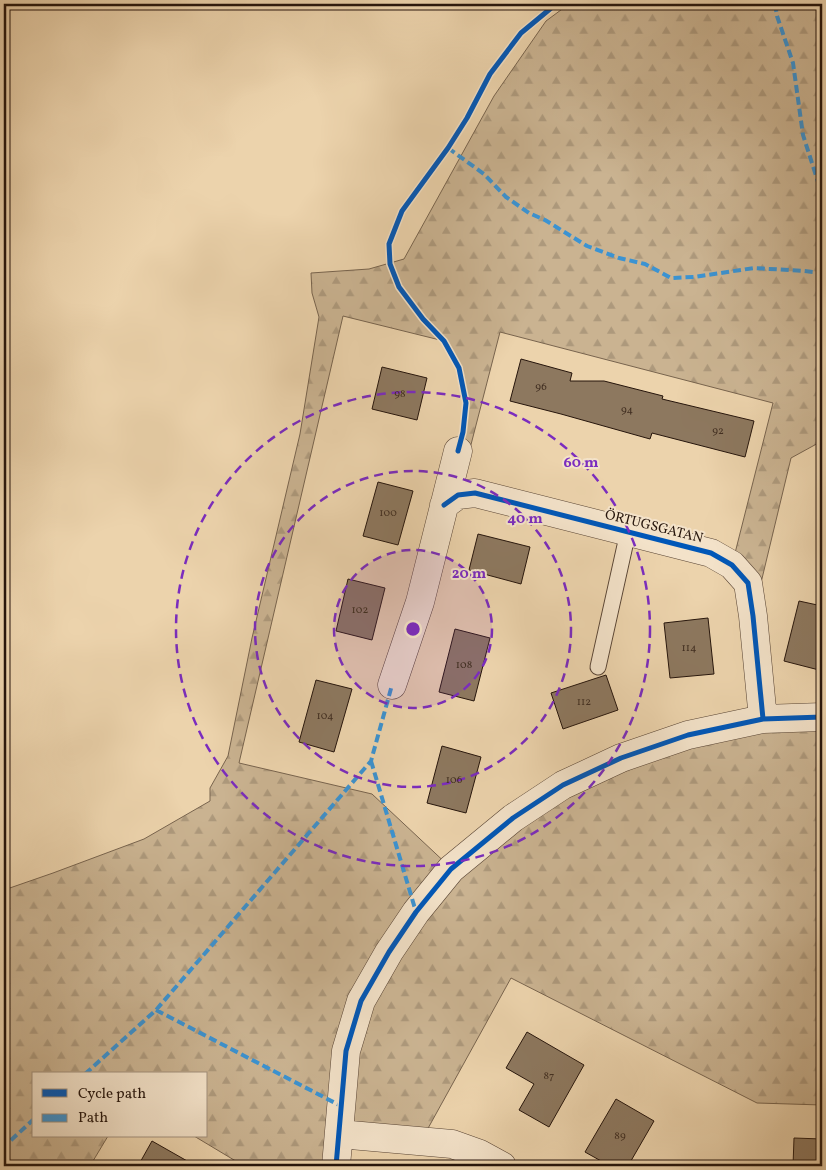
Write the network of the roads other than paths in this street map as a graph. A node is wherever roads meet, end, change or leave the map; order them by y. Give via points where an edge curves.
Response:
1 (458, 451) dead end
2 (444, 505) junction
3 (628, 532) junction
4 (598, 667) dead end
5 (392, 685) dead end
6 (822, 717) edge
7 (763, 719) junction
8 (339, 1134) junction
9 (336, 1166) edge
10 (502, 1166) edge

1 - 2 street
2 - 3 street, ÖRTUGSGATAN via 458,495 476,493
2 - 5 street via 420,602
3 - 4 lane
3 - 7 street, ÖRTUGSGATAN via 711,553 732,565 748,583
6 - 7 street
7 - 8 street via 688,735 621,758 563,785 513,818 451,868 416,912 361,1001 346,1051
8 - 9 street
8 - 10 street via 452,1144

